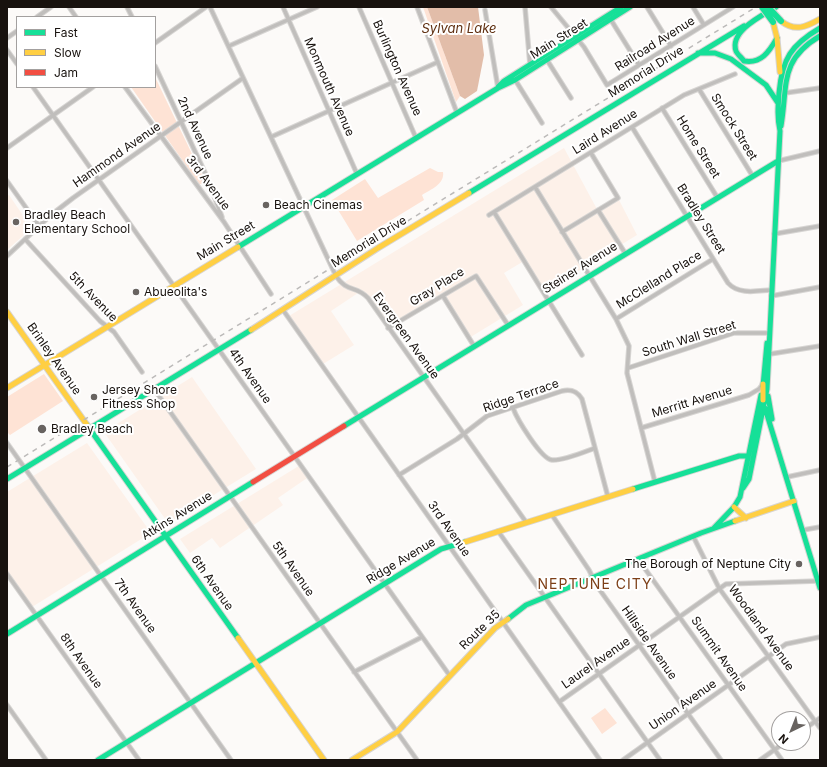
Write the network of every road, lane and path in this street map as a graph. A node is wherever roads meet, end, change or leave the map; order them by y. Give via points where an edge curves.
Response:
1 (51, 7) edge
2 (69, 7) edge
3 (206, 7) edge
4 (210, 7) edge
5 (282, 7) edge
6 (317, 7) edge
7 (359, 7) edge
8 (417, 7) edge
9 (525, 7) edge
10 (550, 7) edge
11 (621, 7) edge
12 (630, 7) edge
13 (647, 7) edge
14 (693, 7) edge
15 (733, 7) edge
16 (762, 7) edge
17 (768, 7) edge
18 (776, 7) edge
19 (485, 10) dead end
20 (38, 16) edge
21 (75, 16) edge
22 (819, 19) edge
23 (288, 20) junction
24 (611, 20) junction
25 (704, 25) junction
26 (745, 25) junction
27 (820, 28) edge
28 (16, 32) edge
29 (820, 36) edge
30 (7, 38) edge
31 (577, 38) junction
32 (777, 38) junction
33 (156, 42) edge
34 (229, 46) junction
35 (671, 46) junction
36 (7, 50) edge
37 (698, 53) junction
38 (547, 60) junction
39 (438, 62) junction
40 (16, 63) edge
41 (530, 65) junction
42 (639, 65) junction
43 (156, 68) edge
44 (780, 72) junction
45 (734, 74) dead end
46 (243, 78) junction
47 (514, 78) junction
48 (392, 83) junction
49 (34, 88) edge
50 (92, 88) edge
51 (126, 88) edge
52 (498, 88) junction
53 (820, 88) edge
54 (700, 90) junction
55 (785, 93) junction
56 (571, 98) dead end
57 (778, 104) junction
58 (662, 108) junction
59 (328, 111) junction
60 (457, 113) junction
61 (53, 115) junction
62 (181, 122) junction
63 (542, 123) dead end
64 (632, 127) junction
65 (780, 131) junction
66 (160, 137) junction
67 (271, 137) junction
68 (416, 138) junction
69 (7, 148) edge
70 (820, 151) edge
71 (591, 153) junction
72 (778, 161) junction
73 (357, 174) junction
74 (752, 175) junction
75 (99, 180) junction
76 (7, 181) edge
77 (535, 187) junction
78 (717, 197) junction
79 (304, 207) junction
80 (598, 210) junction
81 (494, 212) junction
82 (489, 215) dead end
83 (687, 216) junction
84 (224, 222) junction
85 (39, 226) junction
86 (820, 226) edge
87 (562, 232) junction
88 (774, 234) junction
89 (25, 239) junction
90 (239, 246) junction
91 (625, 253) junction
92 (7, 256) edge
93 (713, 259) junction
94 (589, 275) junction
95 (336, 276) junction
96 (174, 286) junction
97 (820, 287) edge
98 (771, 293) junction
99 (271, 294) dead end
100 (443, 296) junction
101 (548, 300) junction
102 (283, 310) junction
103 (7, 312) edge
104 (616, 319) junction
105 (508, 325) junction
106 (107, 327) junction
107 (388, 328) junction
108 (769, 333) junction
109 (474, 346) junction
110 (820, 346) edge
111 (219, 349) junction
112 (770, 354) junction
113 (582, 355) dead end
114 (45, 365) junction
115 (628, 368) junction
116 (142, 372) dead end
117 (424, 377) junction
118 (765, 387) junction
119 (7, 388) edge
120 (154, 389) junction
121 (749, 395) junction
122 (760, 401) junction
123 (764, 407) junction
124 (513, 408) junction
125 (358, 417) junction
126 (83, 419) joint
127 (641, 428) junction
128 (89, 429) junction
129 (773, 430) junction
130 (464, 434) junction
131 (7, 443) edge
132 (595, 448) junction
133 (748, 456) junction
134 (294, 457) junction
135 (23, 466) junction
136 (820, 470) edge
137 (399, 475) junction
138 (787, 477) junction
139 (7, 480) edge
140 (655, 482) junction
141 (742, 488) junction
142 (230, 496) junction
143 (608, 497) junction
144 (794, 501) junction
145 (734, 507) junction
146 (552, 515) junction
147 (746, 518) junction
148 (526, 522) junction
149 (820, 527) edge
150 (714, 528) junction
151 (803, 530) junction
152 (498, 531) junction
153 (165, 536) junction
154 (693, 536) junction
155 (449, 546) junction
156 (640, 559) junction
157 (7, 574) edge
158 (101, 576) junction
159 (593, 578) junction
160 (818, 581) junction
161 (384, 584) junction
162 (719, 588) junction
163 (820, 588) edge
164 (544, 598) junction
165 (36, 616) junction
166 (680, 616) junction
167 (502, 622) junction
168 (320, 624) junction
169 (7, 634) edge
170 (820, 637) edge
171 (422, 638) junction
172 (639, 645) junction
173 (769, 656) junction
174 (255, 663) junction
175 (354, 672) junction
176 (598, 673) junction
177 (450, 676) junction
178 (728, 685) junction
179 (559, 702) junction
180 (191, 703) junction
181 (7, 705) edge
182 (688, 714) junction
183 (820, 718) edge
184 (815, 721) junction
185 (811, 724) edge
186 (820, 728) edge
187 (397, 732) junction
188 (126, 742) junction
189 (647, 742) junction
190 (771, 746) edge
191 (773, 751) edge
192 (775, 751) edge
193 (46, 760) edge
194 (98, 760) edge
195 (139, 760) edge
196 (231, 760) edge
197 (324, 760) edge
198 (352, 760) edge
199 (416, 760) edge
200 (600, 760) edge
201 (622, 760) edge
202 (660, 760) edge
203 (720, 760) edge
204 (760, 760) edge
205 (782, 760) edge

1 - 20 street
2 - 21 street
3 - 33 street
4 - 34 street, Evergreen Avenue
5 - 23 street, Monmouth Avenue
6 - 23 street
7 - 48 street, Burlington Avenue
8 - 39 street
9 - 41 street
10 - 31 street
11 - 31 main road, Main Street
12 - 24 main road, Main Street
13 - 35 street
14 - 25 street
15 - 25 street, Railroad Avenue
16 - 32 main road, bridge via 773,22
17 - 22 main road, bridge via 788,26 801,29
18 - 26 main road, Memorial Drive
19 - 52 street
23 - 34 street
23 - 59 street, Monmouth Avenue
24 - 31 main road, Main Street
24 - 42 street
25 - 35 street, Railroad Avenue
26 - 32 main road via 735,48 738,55 746,61 754,62 762,58
26 - 37 main road, Memorial Drive
27 - 44 main road via 795,46
28 - 30 street
29 - 55 main road via 805,46 792,61 786,78
31 - 38 main road, Main Street
31 - 41 main road, Main Street
31 - 42 street, Railroad Avenue via 607,85
32 - 44 main road
34 - 46 street, Evergreen Avenue
35 - 42 street, Railroad Avenue
36 - 40 street
37 - 57 main road via 715,53 731,59 766,84
37 - 95 main road, Memorial Drive
38 - 47 main road, Main Street
38 - 56 street
39 - 48 street
39 - 60 street
41 - 47 main road, Main Street
43 - 62 street, 2nd Avenue
44 - 57 main road
45 - 54 street, Laird Avenue
46 - 62 street, Hammond Avenue
46 - 67 street, Evergreen Avenue
47 - 52 main road, Main Street
47 - 63 street
48 - 59 street
48 - 68 street, Burlington Avenue
49 - 61 street, 4th Avenue
50 - 61 street
51 - 66 street, 3rd Avenue
52 - 60 main road, Main Street
53 - 55 street
54 - 58 street, Laird Avenue via 684,95
54 - 74 street, Smock Street
55 - 65 main road
57 - 65 main road
58 - 64 street, Laird Avenue
58 - 78 street, Home Street
59 - 67 street
59 - 73 street, Monmouth Avenue
60 - 68 main road, Main Street
61 - 69 street
61 - 75 street, 4th Avenue
62 - 66 street, Hammond Avenue
62 - 84 street, 2nd Avenue via 207,177
64 - 71 street, Laird Avenue
64 - 83 street, Bradley Street
65 - 72 main road
66 - 75 street, Hammond Avenue
66 - 84 street, 3rd Avenue
67 - 79 street, Evergreen Avenue
68 - 73 main road, Main Street
70 - 72 street, Steiner Avenue
71 - 77 street, Laird Avenue
71 - 80 street via 618,198
72 - 74 main road, Steiner Avenue
72 - 88 main road
73 - 79 main road, Main Street
74 - 78 main road, Steiner Avenue
75 - 85 street, Hammond Avenue
75 - 96 street, 4th Avenue
76 - 85 street
77 - 81 street, Laird Avenue
77 - 87 street
78 - 83 main road, Steiner Avenue
79 - 90 main road, Main Street
79 - 95 street, Evergreen Avenue
80 - 87 street
80 - 91 street
81 - 82 street, Laird Avenue
81 - 101 street
83 - 91 main road, Steiner Avenue
83 - 93 street, Bradley Street
84 - 90 street, 3rd Avenue
85 - 89 street, Hammond Avenue
86 - 88 street
87 - 94 street
88 - 98 main road
89 - 92 street, Hammond Avenue
89 - 106 street, 5th Avenue
90 - 96 main road, Main Street
90 - 99 street, 3rd Avenue
91 - 94 main road, Steiner Avenue
93 - 98 street, Bradley Street via 728,283 735,289
93 - 104 street, McClelland Place
94 - 101 main road, Steiner Avenue
94 - 104 street
95 - 102 main road, Memorial Drive
95 - 107 street, Evergreen Avenue via 342,285 364,294
96 - 106 main road, Main Street
96 - 111 street, 4th Avenue
97 - 98 street
98 - 108 main road
100 - 105 street, Gray Place via 476,276
100 - 107 street, Gray Place
100 - 109 street
101 - 105 main road, Steiner Avenue
101 - 113 street
102 - 111 main road, Memorial Drive
102 - 125 street, 3rd Avenue
103 - 114 main road, Brinley Avenue
104 - 115 street via 629,346
105 - 109 main road, Steiner Avenue
106 - 114 main road, Main Street
106 - 116 street, 5th Avenue via 114,332
107 - 117 street, Evergreen Avenue
108 - 112 main road
108 - 115 street, South Wall Street via 734,333
108 - 118 main road via 765,353
109 - 117 main road, Steiner Avenue
110 - 112 street
111 - 120 main road, Memorial Drive
111 - 134 street, 4th Avenue
112 - 118 main road
114 - 119 main road, Main Street
114 - 126 main road, Brinley Avenue
115 - 127 street via 627,373
117 - 125 main road, Steiner Avenue
117 - 130 street, Evergreen Avenue
118 - 121 street, Merritt Avenue
118 - 122 main road
118 - 123 main road
118 - 129 main road
120 - 128 main road, Memorial Drive
120 - 142 street, 5th Avenue
121 - 122 street, Merritt Avenue via 756,396
121 - 127 street, Merritt Avenue
122 - 133 main road
123 - 129 main road
123 - 141 main road via 749,479
124 - 130 street, Ridge Terrace via 488,416
124 - 132 street via 541,453 549,459 557,460
124 - 132 street, Ridge Terrace via 562,391 574,391 582,399
125 - 134 main road, Atkins Avenue
125 - 137 street, 3rd Avenue
126 - 128 main road, 6th Avenue
127 - 140 street
128 - 135 main road, Memorial Drive
128 - 153 main road, 6th Avenue
129 - 138 main road
130 - 137 street, Ridge Terrace
130 - 148 street, Evergreen Avenue
131 - 135 street, 7th Avenue
132 - 143 street, Ridge Terrace
133 - 140 main road, Ridge Avenue via 739,456
133 - 141 main road
134 - 142 main road, Atkins Avenue
134 - 161 street, 4th Avenue
135 - 139 main road, Memorial Drive
135 - 158 street, 7th Avenue
136 - 138 street
137 - 155 street, 3rd Avenue
138 - 144 main road
140 - 143 main road, Ridge Avenue
141 - 145 main road, Route 35
142 - 153 main road, Atkins Avenue
142 - 168 street, 5th Avenue
143 - 146 main road, Ridge Avenue
144 - 147 main road
144 - 151 main road
145 - 147 main road
145 - 150 main road, Route 35
146 - 148 main road, Ridge Avenue
146 - 159 street, Hillside Avenue
147 - 150 main road
148 - 152 main road, Ridge Avenue
149 - 151 street
150 - 154 main road, Route 35
151 - 160 main road
152 - 155 main road, Ridge Avenue
152 - 164 street
153 - 158 main road, Atkins Avenue
153 - 174 main road, 6th Avenue
154 - 156 main road, Route 35
154 - 162 street, Woodland Avenue
155 - 161 main road, Ridge Avenue
155 - 167 street, 3rd Avenue
156 - 159 main road, Route 35
156 - 166 street, Summit Avenue
157 - 165 street, 8th Avenue
158 - 165 main road, Atkins Avenue
158 - 180 street, 7th Avenue
159 - 164 main road, Route 35
159 - 172 street, Hillside Avenue
160 - 162 street, Laurel Avenue via 726,584
160 - 163 main road
161 - 168 main road, Ridge Avenue
161 - 171 street, 4th Avenue
162 - 166 street, Laurel Avenue
162 - 173 street, Woodland Avenue
164 - 167 main road, Route 35 via 526,605
164 - 176 street
165 - 169 main road, Atkins Avenue
165 - 188 street, 8th Avenue
166 - 172 street, Laurel Avenue
166 - 178 street, Summit Avenue
167 - 177 main road, Route 35
167 - 179 street, 3rd Avenue
168 - 174 main road, Ridge Avenue
168 - 175 street, 5th Avenue
170 - 173 street, Union Avenue via 791,642
171 - 175 street
171 - 177 street, 4th Avenue
172 - 176 street, Laurel Avenue
172 - 182 street, Hillside Avenue
173 - 178 street, Union Avenue
173 - 184 street, Woodland Avenue
174 - 180 main road, Ridge Avenue
174 - 197 main road, 6th Avenue
175 - 187 street, 5th Avenue
176 - 179 street, Laurel Avenue
176 - 189 street
177 - 187 main road, Route 35
178 - 182 street, Union Avenue
178 - 190 street, Summit Avenue
179 - 200 street, 3rd Avenue
180 - 188 main road, Ridge Avenue
180 - 196 street, 7th Avenue
181 - 193 street
182 - 189 street, Union Avenue
182 - 203 street, Hillside Avenue
183 - 184 street
184 - 185 street
184 - 186 street, Woodland Avenue
187 - 198 main road, Route 35
187 - 199 street, 5th Avenue
188 - 194 main road, Ridge Avenue
188 - 195 street, 8th Avenue
189 - 201 street, Union Avenue
189 - 202 street
191 - 204 street
192 - 205 street, Summit Avenue

